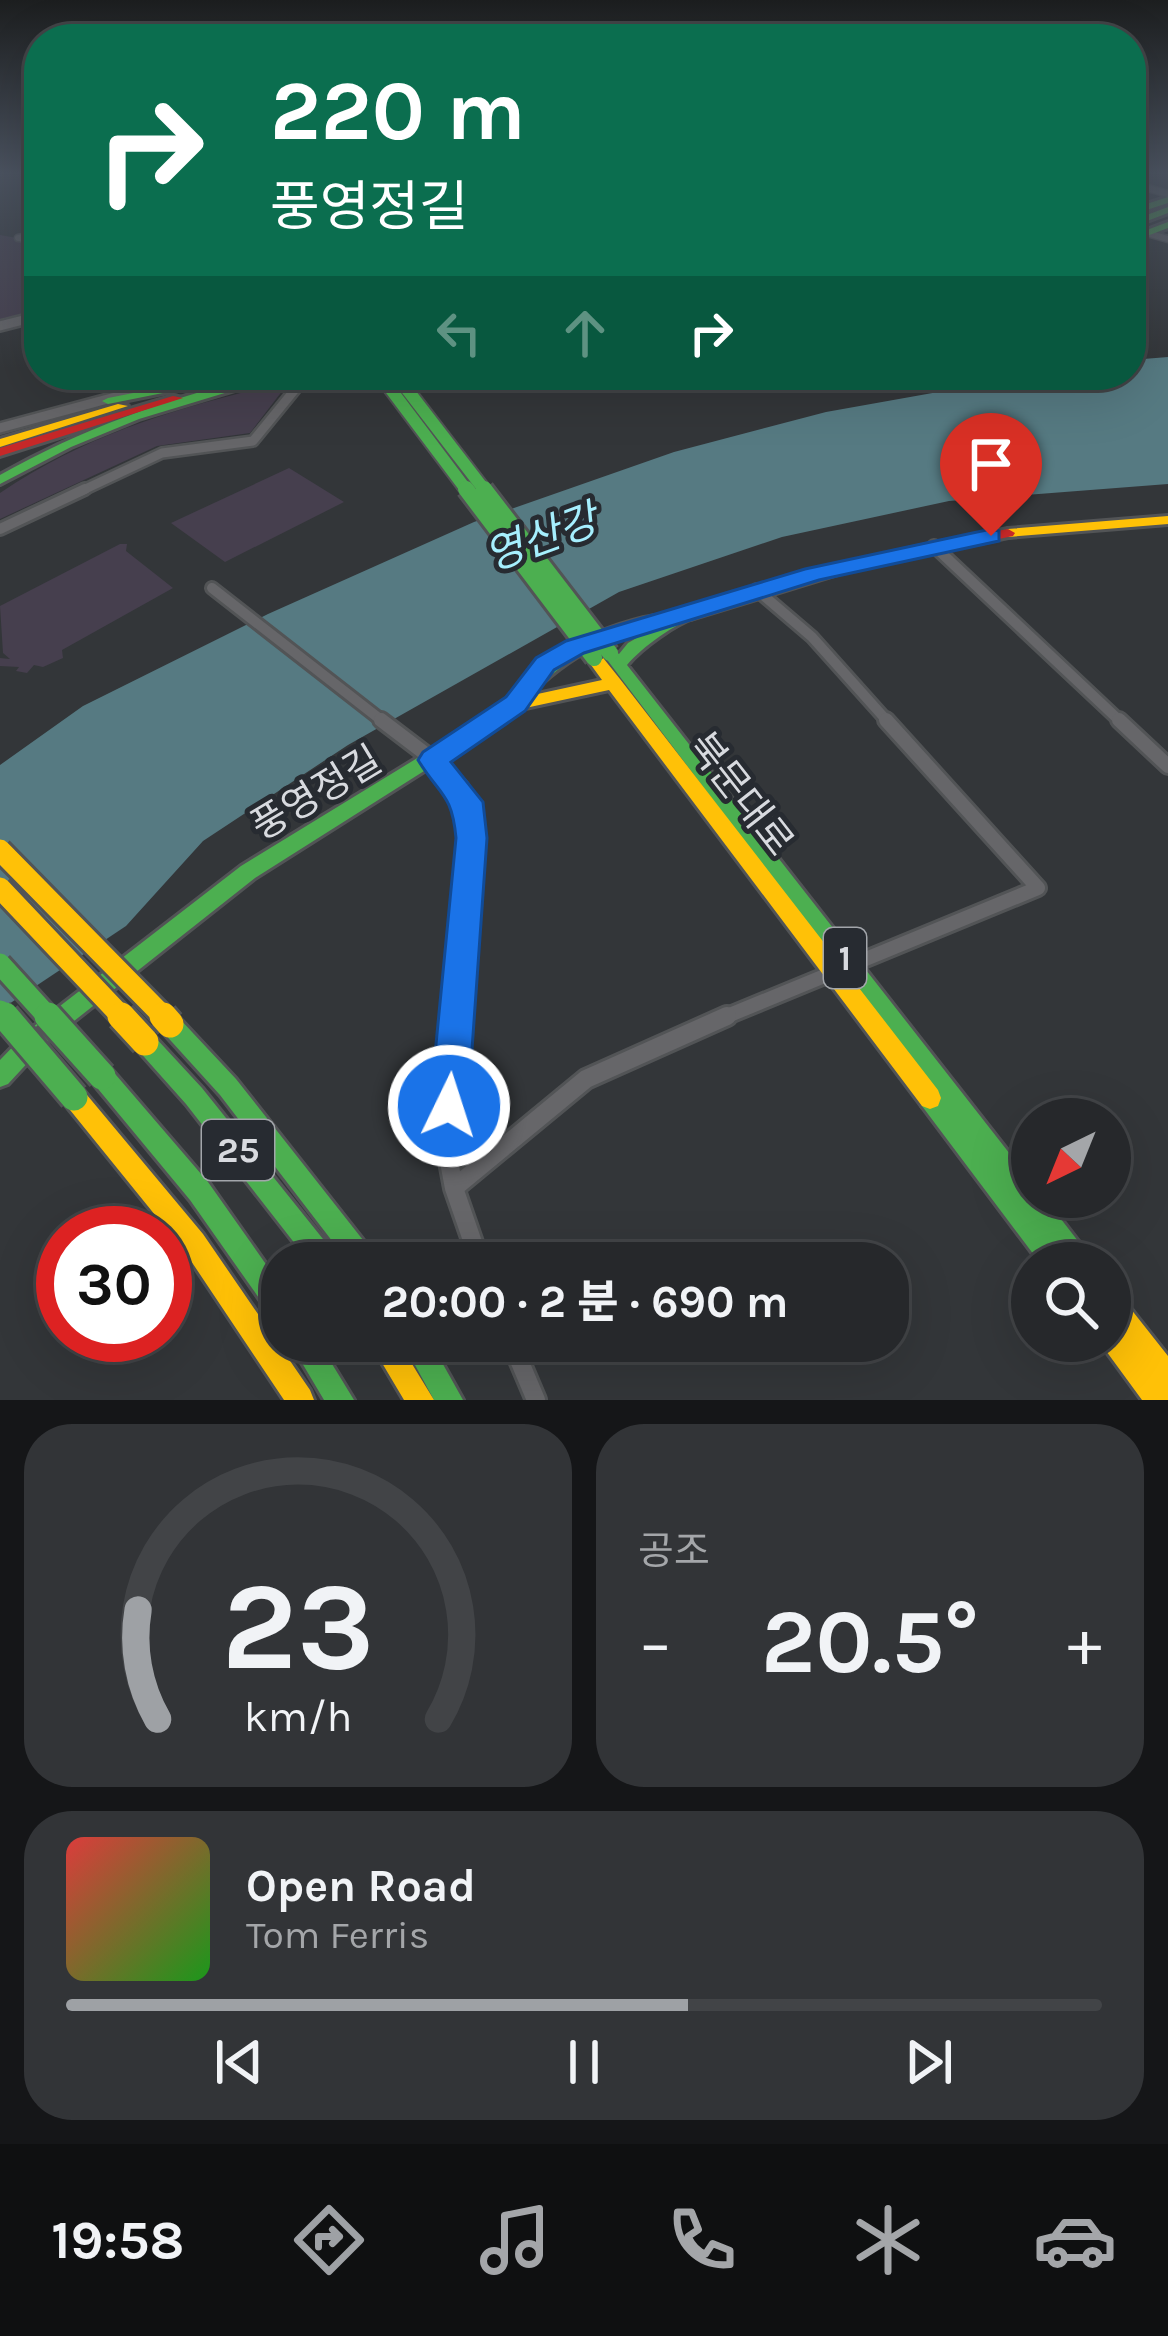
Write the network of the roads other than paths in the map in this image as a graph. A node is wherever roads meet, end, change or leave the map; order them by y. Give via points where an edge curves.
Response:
1 (163, 390) edge
2 (181, 390) edge
3 (189, 390) edge
4 (292, 390) edge
5 (392, 390) edge
6 (407, 390) edge
7 (0, 430) edge
8 (0, 447) edge
9 (0, 480) edge
10 (1168, 520) edge
11 (0, 529) edge
12 (934, 546) junction
13 (212, 588) dead end
14 (757, 590) junction
15 (683, 617) junction
16 (609, 665) junction
17 (516, 704) junction
18 (426, 754) junction
19 (1168, 766) edge
20 (0, 850) edge
21 (0, 888) edge
22 (0, 964) edge
23 (843, 968) junction
24 (0, 1011) edge
25 (0, 1076) edge
26 (454, 1188) junction
27 (309, 1242) edge
28 (348, 1242) edge
29 (473, 1242) edge
30 (1041, 1242) edge
31 (1062, 1242) edge
32 (261, 1279) edge
33 (1131, 1330) edge
34 (316, 1362) edge
35 (396, 1362) edge
36 (427, 1362) edge
37 (520, 1362) edge
38 (1130, 1362) edge
39 (1168, 1378) edge
40 (300, 1400) edge
41 (340, 1400) edge
42 (420, 1400) edge
43 (449, 1400) edge
44 (536, 1400) edge
45 (1159, 1400) edge

1 - 7 main road
2 - 8 main road
3 - 9 main road
4 - 11 street via 253,441 162,452
5 - 16 main road, 1, bridge
6 - 16 main road, 1, bridge
10 - 12 main road, 풍영정길
12 - 14 main road, 풍영정길
12 - 19 street
13 - 18 street
14 - 15 main road, 풍영정길
14 - 23 street via 812,637 1038,888
15 - 16 main road
15 - 17 main road, 풍영정길 via 567,650 533,676
16 - 17 main road
16 - 23 main road, 북문대로 / 1
17 - 18 main road, 풍영정길
18 - 25 main road, 풍영정길 via 248,872 37,1036
18 - 26 street via 468,802 471,838 446,1146
20 - 28 main road, bridge via 228,1087
21 - 27 main road, 25, bridge via 207,1112
22 - 32 main road, 25, bridge via 199,1191
23 - 26 street via 586,1077
23 - 30 main road, 북문대로 / 1
23 - 31 main road, 북문대로 / 1
24 - 40 main road, bridge via 148,1181
26 - 29 street
33 - 39 main road
34 - 41 main road
35 - 42 main road
36 - 43 main road
37 - 44 street
38 - 45 main road

